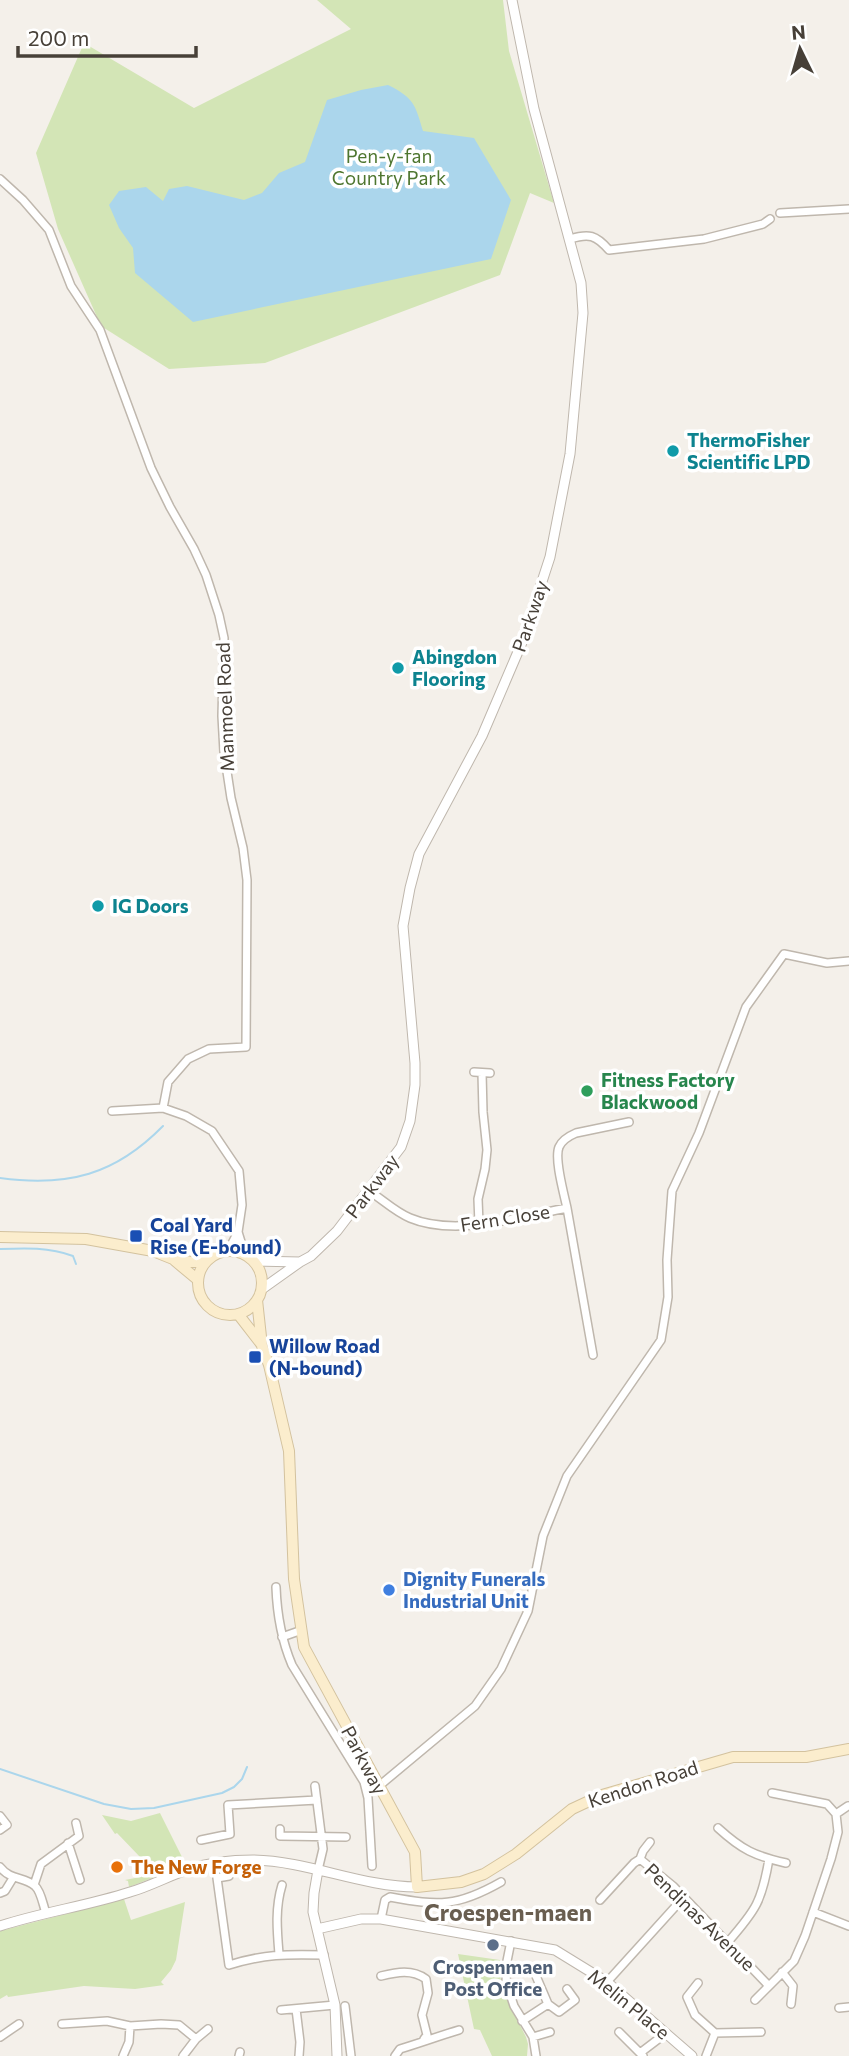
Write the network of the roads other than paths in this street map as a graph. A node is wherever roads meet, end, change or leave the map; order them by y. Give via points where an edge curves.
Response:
1 (513, 0) edge
2 (0, 179) edge
3 (849, 209) edge
4 (780, 213) dead end
5 (770, 219) dead end
6 (570, 239) junction
7 (849, 961) edge
8 (482, 1073) dead end
9 (163, 1108) junction
10 (112, 1111) dead end
11 (629, 1122) dead end
12 (369, 1191) junction
13 (567, 1208) junction
14 (479, 1224) junction
15 (238, 1232) junction
16 (0, 1237) edge
17 (228, 1251) junction
18 (249, 1258) junction
19 (173, 1259) junction
20 (208, 1260) junction
21 (300, 1262) junction
22 (198, 1280) junction
23 (260, 1295) junction
24 (238, 1314) junction
25 (262, 1346) junction
26 (593, 1355) dead end
27 (276, 1587) dead end
28 (302, 1630) junction
29 (282, 1637) junction
30 (849, 1749) edge
31 (315, 1786) dead end
32 (379, 1786) junction
33 (772, 1793) dead end
34 (317, 1800) junction
35 (848, 1806) edge
36 (836, 1814) junction
37 (0, 1815) edge
38 (76, 1823) dead end
39 (718, 1828) dead end
40 (280, 1829) dead end
41 (0, 1830) edge
42 (346, 1837) dead end
43 (321, 1838) junction
44 (201, 1840) dead end
45 (650, 1842) dead end
46 (68, 1843) junction
47 (640, 1859) junction
48 (769, 1859) junction
49 (786, 1863) dead end
50 (372, 1866) dead end
51 (0, 1867) edge
52 (318, 1870) junction
53 (229, 1876) dead end
54 (13, 1878) junction
55 (80, 1880) dead end
56 (501, 1882) dead end
57 (34, 1885) junction
58 (282, 1885) dead end
59 (417, 1887) junction
60 (0, 1893) edge
61 (684, 1897) junction
62 (600, 1900) dead end
63 (813, 1912) junction
64 (46, 1913) junction
65 (381, 1919) junction
66 (0, 1926) edge
67 (849, 1926) edge
68 (317, 1929) junction
69 (511, 1941) junction
70 (728, 1942) junction
71 (279, 1954) junction
72 (324, 1955) junction
73 (782, 1972) junction
74 (435, 1973) dead end
75 (381, 1976) dead end
76 (537, 1976) dead end
77 (426, 1979) junction
78 (607, 1982) junction
79 (698, 1983) dead end
80 (769, 1986) junction
81 (567, 1989) dead end
82 (755, 2000) dead end
83 (548, 2004) junction
84 (791, 2004) dead end
85 (340, 2006) junction
86 (849, 2007) edge
87 (839, 2008) dead end
88 (296, 2009) junction
89 (281, 2010) dead end
90 (346, 2018) junction
91 (336, 2020) junction
92 (523, 2021) junction
93 (19, 2024) dead end
94 (62, 2024) dead end
95 (131, 2026) junction
96 (208, 2028) dead end
97 (459, 2030) dead end
98 (550, 2032) dead end
99 (619, 2032) dead end
100 (761, 2032) dead end
101 (715, 2033) junction
102 (665, 2034) junction
103 (0, 2037) edge
104 (533, 2037) junction
105 (196, 2039) junction
106 (424, 2039) junction
107 (642, 2055) edge
108 (123, 2056) edge
109 (183, 2056) edge
110 (299, 2056) edge
111 (337, 2056) edge
112 (351, 2056) edge
113 (395, 2056) edge
114 (536, 2056) edge
115 (692, 2056) edge
116 (706, 2056) edge

1 - 6 street, Parkway via 534,109
2 - 9 street, Manmoel Road via 49,230 71,286 100,330 151,468 206,575 224,638 224,752 247,880 246,1047 209,1049 188,1059 168,1082
3 - 4 street
5 - 6 street via 763,225 705,239 610,250 589,234
6 - 12 street, Parkway via 583,313 570,454 550,557 523,640 482,736 419,854 403,926 415,1063 411,1121 401,1147
7 - 32 street via 827,963 784,954 746,1007 672,1191 668,1297 661,1340 567,1476 543,1536 528,1611 501,1669 475,1706
8 - 14 street via 486,1150
9 - 10 street
9 - 15 street via 212,1131 229,1154 239,1171 242,1205
11 - 13 street, Fern Close via 576,1133 562,1142 558,1155
12 - 14 street, Fern Close via 407,1217 448,1226
12 - 21 street, Parkway via 337,1231
13 - 14 street, Fern Close
13 - 26 street, Fern Close
15 - 17 street
15 - 18 street
16 - 19 main road via 86,1239
17 - 18 main road
17 - 20 main road
18 - 21 street
18 - 23 main road via 262,1279
19 - 20 main road
19 - 22 main road
20 - 22 main road
21 - 23 street, Parkway
22 - 24 main road via 201,1297 211,1308
23 - 24 main road
23 - 25 main road
24 - 25 main road
25 - 28 main road, Parkway via 289,1451 294,1579
27 - 29 street
28 - 29 street
28 - 32 main road, Parkway via 304,1647
29 - 50 street via 292,1665 364,1782
30 - 59 main road, Kendon Road via 806,1757 733,1757 601,1795 572,1809 484,1874
31 - 34 street
32 - 59 main road, Parkway via 415,1852
33 - 36 street via 827,1804
34 - 43 street
34 - 44 street via 228,1805 230,1833
35 - 36 street
36 - 63 street via 838,1832
37 - 41 street via 7,1825
38 - 46 street via 79,1836
39 - 48 street via 739,1847
40 - 43 street via 280,1836
42 - 43 street
43 - 52 street
45 - 47 street
46 - 55 street
46 - 57 street via 41,1864
47 - 61 street, Pendinas Avenue
47 - 62 street, Pendinas Avenue
48 - 49 street
48 - 70 street via 761,1899
51 - 54 street
52 - 59 street via 363,1882
52 - 64 street via 256,1860 220,1861 130,1892
52 - 68 street via 313,1912
53 - 71 street via 214,1876 229,1969 254,1957
54 - 57 street
54 - 60 street
56 - 65 street via 460,1902 431,1904 390,1897
57 - 64 street
58 - 71 street via 276,1915
61 - 70 street, Pendinas Avenue
61 - 78 street
63 - 67 street
63 - 73 street via 794,1961
64 - 66 street
65 - 68 street, Melin Place
65 - 69 street, Melin Place
68 - 72 street
69 - 78 street, Melin Place via 555,1950
69 - 92 street via 506,1982
70 - 80 street, Pendinas Avenue
71 - 72 street
72 - 85 street
73 - 80 street
73 - 84 street via 793,1986
74 - 77 street
75 - 77 street via 417,1973
76 - 83 street
77 - 106 street
78 - 102 street, Melin Place
79 - 101 street via 687,1997 695,2015
80 - 82 street
81 - 83 street via 575,2000 559,2012
83 - 92 street
85 - 88 street
85 - 90 street
85 - 91 street
86 - 87 street
88 - 89 street
88 - 110 street
90 - 91 street
90 - 112 street
91 - 111 street
92 - 104 street
93 - 103 street
94 - 95 street via 107,2021
95 - 105 street via 179,2025
95 - 108 street
96 - 105 street
97 - 106 street
98 - 104 street
99 - 107 street
100 - 101 street
101 - 116 street
102 - 107 street
102 - 115 street, Melin Place
104 - 114 street
105 - 109 street
106 - 113 street via 400,2049

